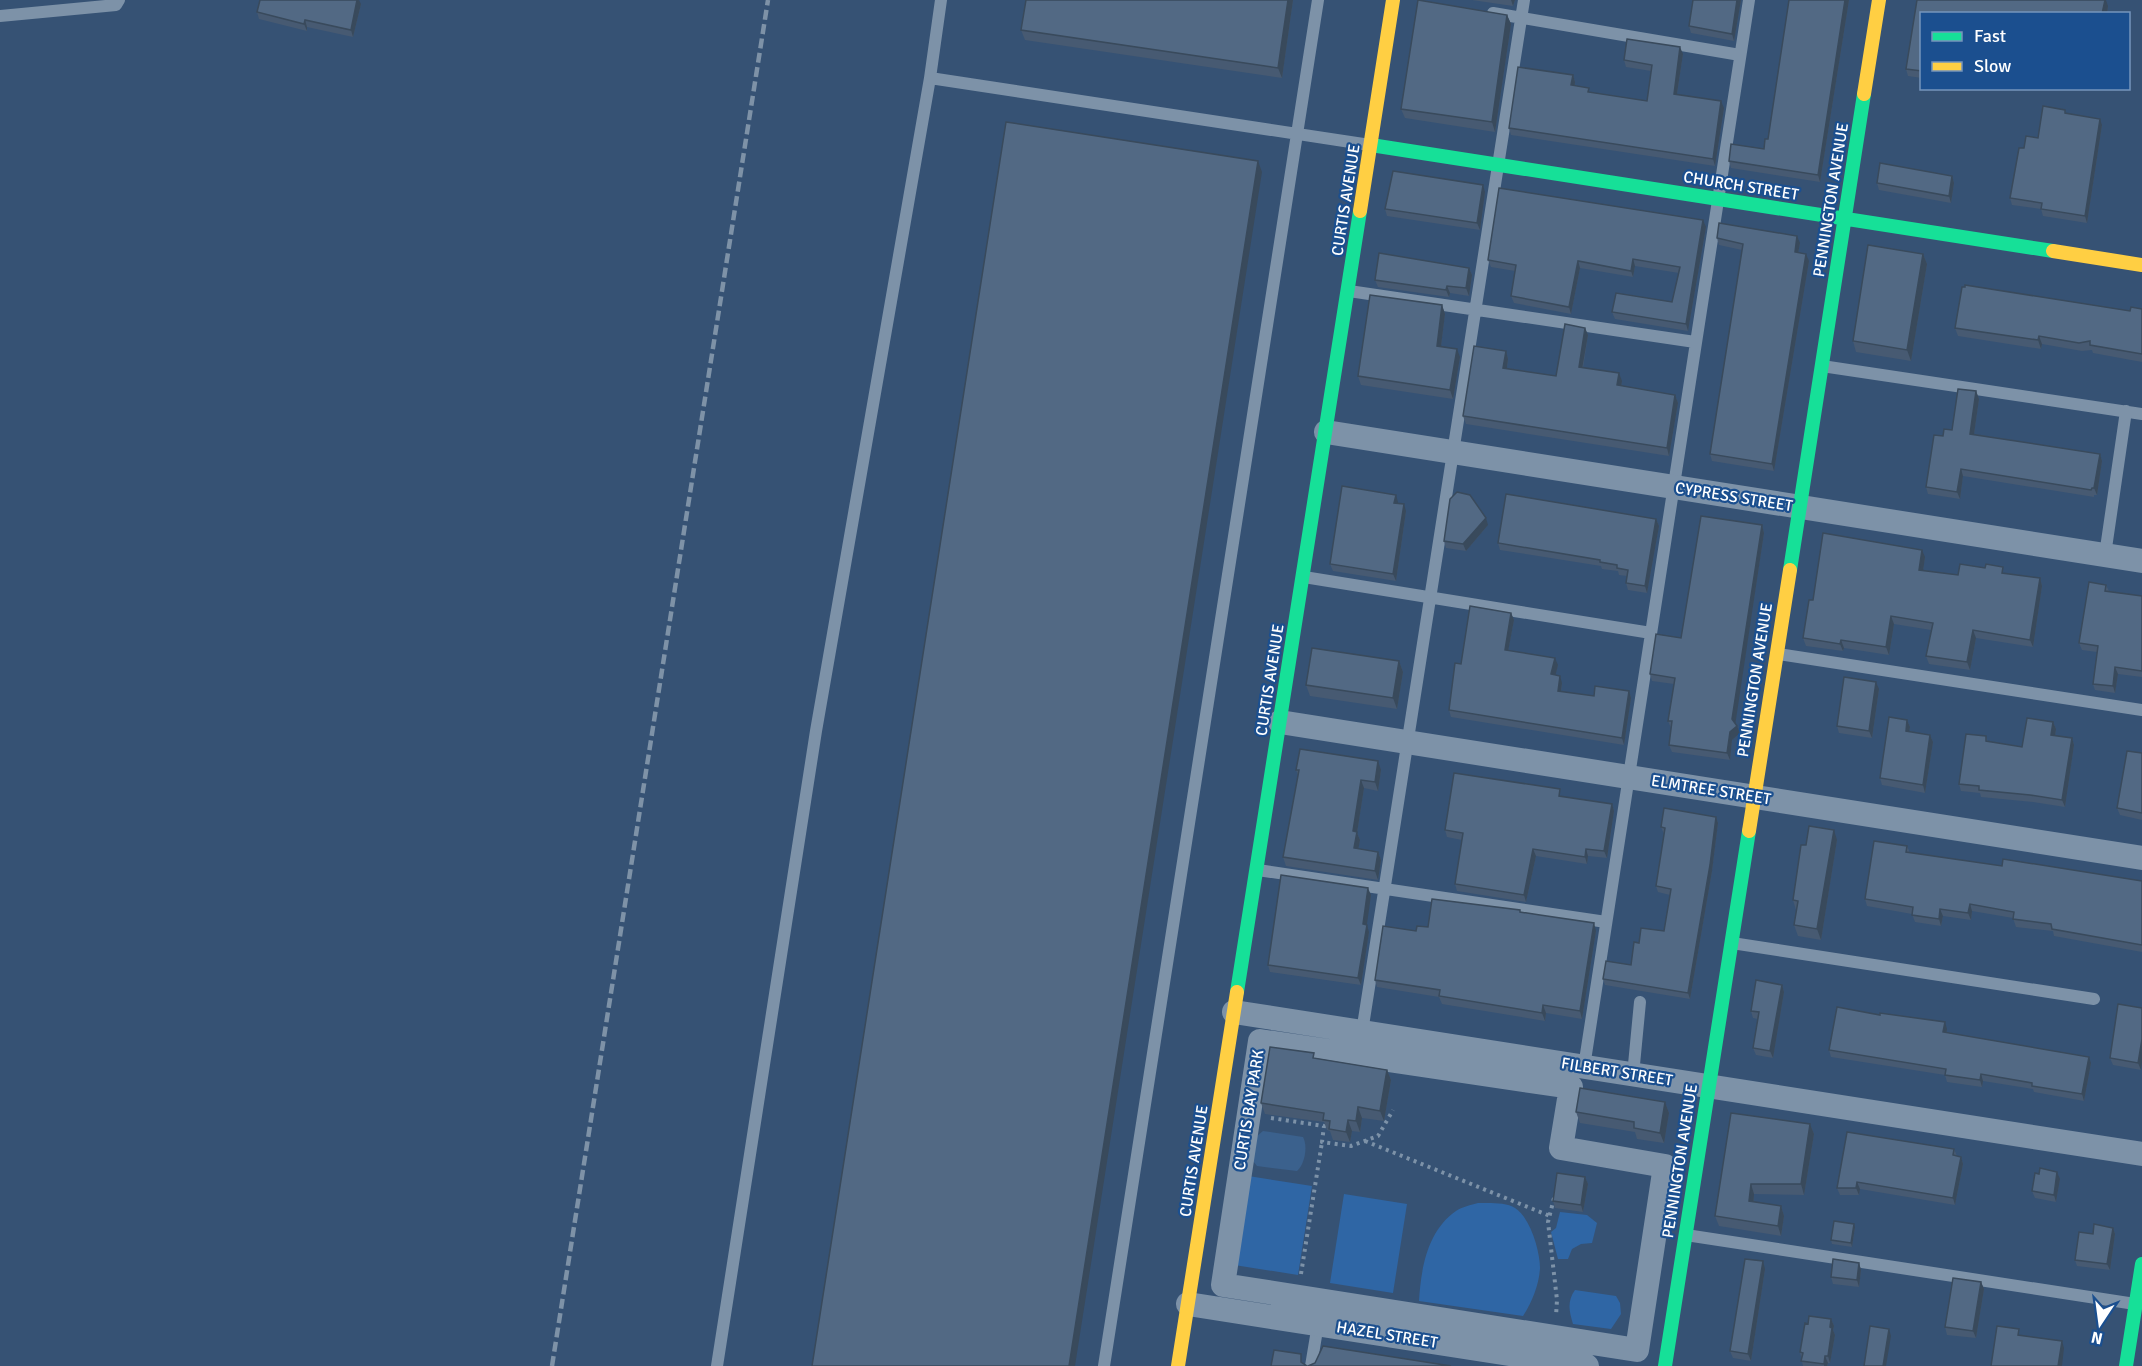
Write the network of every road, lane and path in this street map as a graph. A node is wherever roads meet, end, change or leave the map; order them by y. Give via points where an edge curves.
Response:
1 (119, 0) edge
2 (942, 0) edge
3 (1318, 0) edge
4 (1393, 0) edge
5 (1524, 0) edge
6 (1749, 0) edge
7 (1879, 0) edge
8 (1476, 10) edge
9 (0, 16) edge
10 (1521, 18) junction
11 (1740, 55) junction
12 (930, 78) junction
13 (1297, 134) junction
14 (1371, 146) junction
15 (1498, 165) junction
16 (1718, 199) junction
17 (1845, 219) junction
18 (2142, 265) edge
19 (1348, 291) junction
20 (1476, 310) junction
21 (1695, 342) junction
22 (1821, 366) junction
23 (2126, 411) junction
24 (2142, 414) edge
25 (1326, 432) junction
26 (1453, 452) junction
27 (1673, 487) junction
28 (1799, 507) junction
29 (2105, 555) junction
30 (2142, 561) edge
31 (1303, 577) junction
32 (1430, 598) junction
33 (1651, 633) junction
34 (1776, 654) junction
35 (2142, 710) edge
36 (1280, 722) junction
37 (1408, 742) junction
38 (1628, 777) junction
39 (1754, 797) junction
40 (2142, 858) edge
41 (1257, 870) junction
42 (1385, 889) junction
43 (1606, 922) junction
44 (1731, 943) junction
45 (2094, 999) dead end
46 (1641, 1002) dead end
47 (1234, 1012) junction
48 (1362, 1032) junction
49 (1584, 1067) junction
50 (1633, 1075) junction
51 (1708, 1087) junction
52 (1392, 1110) dead end
53 (1248, 1115) junction
54 (1365, 1141) junction
55 (1322, 1142) junction
56 (2142, 1154) edge
57 (1556, 1189) edge
58 (1550, 1216) junction
59 (1685, 1235) junction
60 (2142, 1264) edge
61 (1301, 1274) dead end
62 (1188, 1304) junction
63 (2136, 1304) junction
64 (1317, 1324) junction
65 (1554, 1337) junction
66 (717, 1366) edge
67 (1104, 1366) edge
68 (1178, 1366) edge
69 (1311, 1366) edge
70 (1587, 1366) edge
71 (1665, 1366) edge
72 (2126, 1366) edge

1 - 9 lane via 116,5
2 - 12 lane
3 - 13 lane
4 - 14 main road, CURTIS AVENUE
5 - 10 lane
6 - 11 lane
7 - 17 main road, PENNINGTON AVENUE
8 - 10 lane
10 - 11 lane
10 - 15 lane
11 - 16 lane
12 - 13 lane
12 - 66 lane via 816,731
13 - 14 lane
13 - 67 lane
14 - 15 main road, CHURCH STREET
14 - 19 main road, CURTIS AVENUE
15 - 16 main road, CHURCH STREET
15 - 20 lane
16 - 17 main road, CHURCH STREET
16 - 21 lane
17 - 18 main road, CHURCH STREET
17 - 22 main road, PENNINGTON AVENUE
19 - 20 lane
19 - 25 main road, CURTIS AVENUE
20 - 21 lane
20 - 26 lane
21 - 27 lane
22 - 23 lane
22 - 28 main road, PENNINGTON AVENUE
23 - 24 lane
23 - 29 lane
25 - 26 street, CYPRESS STREET
25 - 31 main road, CURTIS AVENUE
26 - 27 street, CYPRESS STREET
26 - 32 lane
27 - 28 street, CYPRESS STREET
27 - 33 lane
28 - 29 street, CYPRESS STREET
28 - 34 main road, PENNINGTON AVENUE
29 - 30 street, CYPRESS STREET
31 - 32 lane
31 - 36 main road, CURTIS AVENUE
32 - 33 lane
32 - 37 lane
33 - 38 lane
34 - 35 lane
34 - 39 main road, PENNINGTON AVENUE
36 - 37 street, ELMTREE STREET
36 - 41 main road, CURTIS AVENUE
37 - 38 street, ELMTREE STREET
37 - 42 lane
38 - 39 street, ELMTREE STREET
38 - 43 lane
39 - 40 street, ELMTREE STREET
39 - 44 main road, PENNINGTON AVENUE
41 - 42 lane
41 - 47 main road, CURTIS AVENUE
42 - 43 lane
42 - 48 lane
43 - 49 lane
44 - 45 lane
44 - 51 main road, PENNINGTON AVENUE
46 - 50 lane
47 - 48 street, FILBERT STREET
47 - 62 main road, CURTIS AVENUE
48 - 49 street, FILBERT STREET
49 - 50 street, FILBERT STREET
50 - 51 street, FILBERT STREET
51 - 56 street, FILBERT STREET
51 - 59 main road, PENNINGTON AVENUE
52 - 54 path via 1378,1136
53 - 55 path via 1324,1126
53 - 65 street, CURTIS BAY PARK via 1223,1285
53 - 65 street, CURTIS BAY PARK via 1260,1041 1571,1087 1561,1148 1665,1166 1637,1350
54 - 55 path via 1351,1146
54 - 58 path
55 - 61 path
57 - 58 path
58 - 65 path via 1557,1300
59 - 63 lane
59 - 71 main road, PENNINGTON AVENUE
60 - 63 main road
62 - 64 street, HAZEL STREET
62 - 68 main road, CURTIS AVENUE
63 - 72 main road
64 - 69 lane
64 - 70 street, HAZEL STREET

